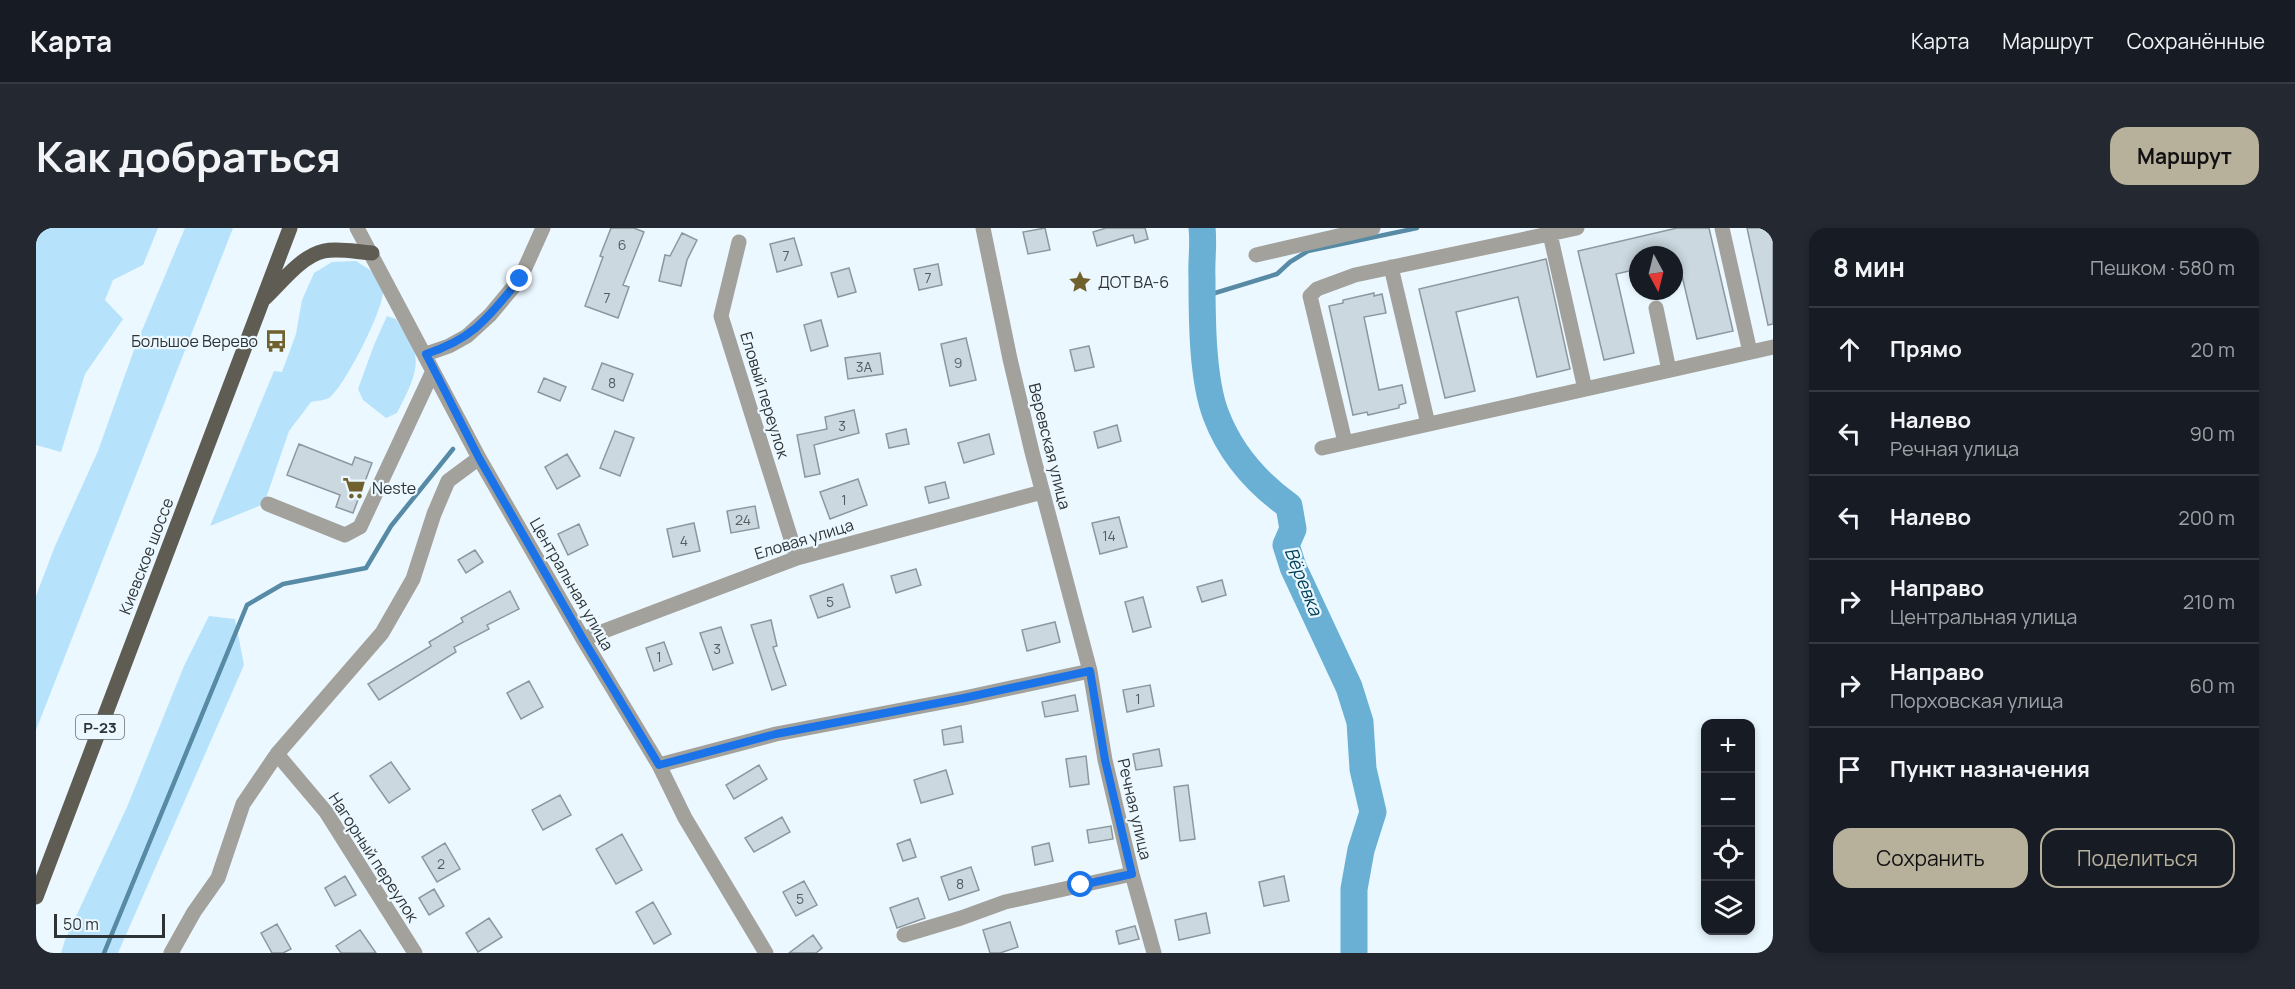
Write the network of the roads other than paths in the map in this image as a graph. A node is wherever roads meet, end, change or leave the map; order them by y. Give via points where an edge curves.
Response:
1 (543, 228) edge
2 (983, 228) edge
3 (1373, 228) edge
4 (1577, 228) edge
5 (1722, 228) edge
6 (359, 230) edge
7 (286, 233) edge
8 (1550, 234) junction
9 (739, 242) dead end
10 (372, 253) junction
11 (1256, 255) dead end
12 (1391, 267) junction
13 (262, 301) junction
14 (1656, 308) dead end
15 (1773, 347) edge
16 (1750, 352) junction
17 (426, 354) junction
18 (1669, 370) junction
19 (433, 371) junction
20 (1585, 389) junction
21 (1428, 424) junction
22 (1345, 442) junction
23 (1322, 448) dead end
24 (479, 458) junction
25 (1042, 492) junction
26 (268, 504) dead end
27 (797, 558) junction
28 (583, 639) junction
29 (1090, 671) junction
30 (277, 754) junction
31 (659, 765) junction
32 (1132, 874) junction
33 (36, 897) edge
34 (904, 935) dead end
35 (171, 953) edge
36 (415, 953) edge
37 (766, 953) edge
38 (1154, 953) edge

1 - 17 street via 520,279 490,315 467,336
2 - 25 street, Веревская улица
3 - 11 street
4 - 8 street
5 - 16 street
6 - 10 street, Центральная улица
7 - 13 main road, Киевское шоссе / Р-23
8 - 12 street
8 - 20 street
9 - 27 street, Еловый переулок via 721,316
10 - 13 main road via 323,251 309,257
10 - 17 street, Центральная улица via 391,295
12 - 21 street
12 - 22 street via 1355,275 1317,289 1310,296
13 - 33 main road, Киевское шоссе / Р-23
14 - 18 street
15 - 16 street
16 - 18 street
17 - 19 street, Центральная улица
18 - 20 street
19 - 24 street, Центральная улица
19 - 26 street via 360,527 345,535
20 - 21 street
21 - 22 street
22 - 23 street
24 - 28 street, Центральная улица
24 - 30 street via 448,481 413,579 382,633
25 - 27 street, Еловая улица
25 - 29 street, Веревская улица
27 - 28 street, Еловая улица
28 - 31 street, Центральная улица
29 - 31 street via 776,734
29 - 32 street, Речная улица via 1105,760
30 - 35 street via 243,804 218,878
30 - 36 street, Нагорный переулок via 326,812
31 - 37 street, Центральная улица via 685,818
32 - 34 street via 1005,902
32 - 38 street, Речная улица

